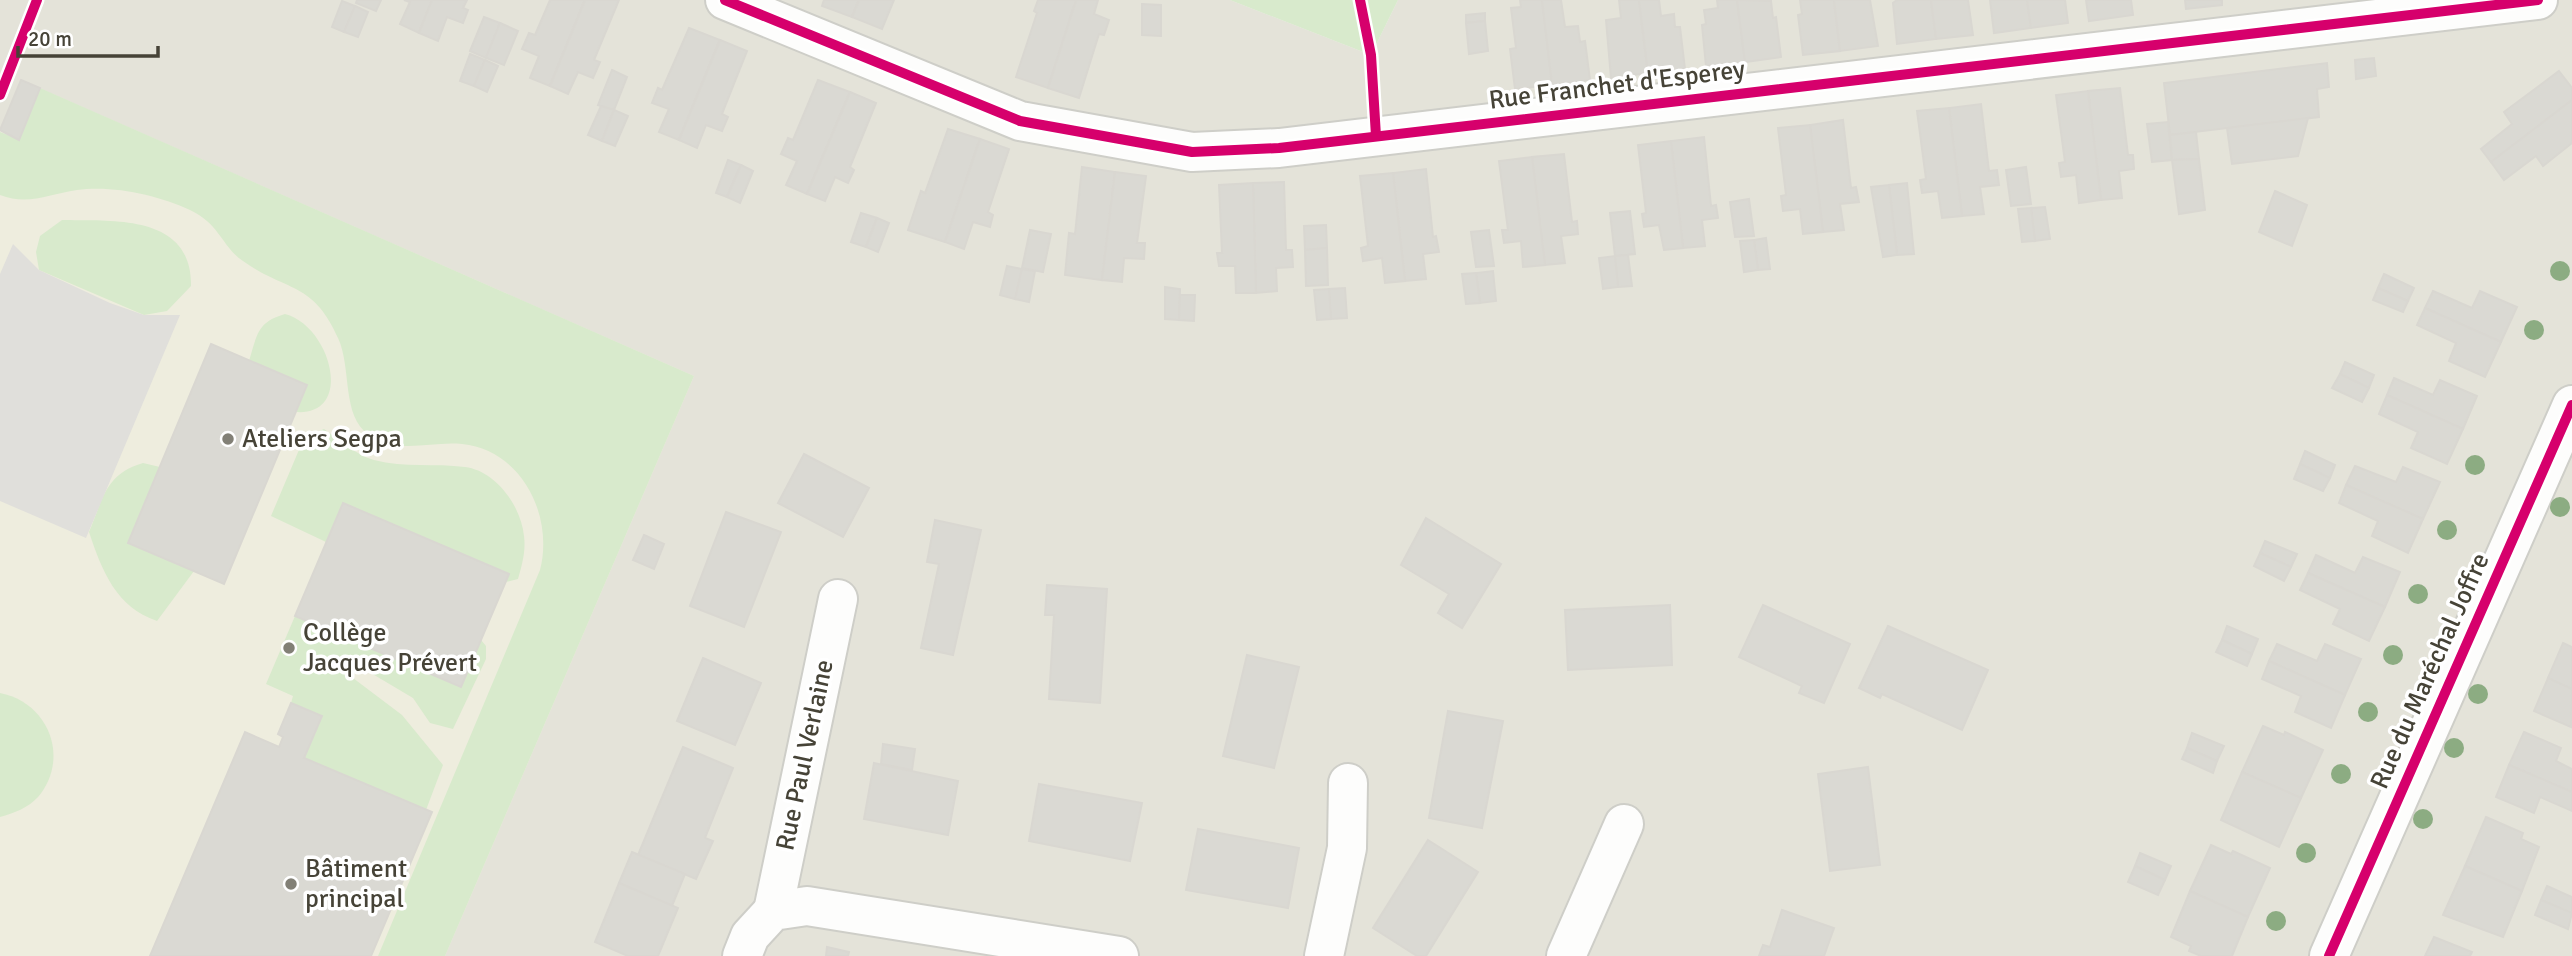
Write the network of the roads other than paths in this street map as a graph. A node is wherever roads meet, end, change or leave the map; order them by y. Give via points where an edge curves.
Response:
1 (725, 0) edge
2 (2538, 0) edge
3 (2572, 404) edge
4 (838, 599) dead end
5 (1348, 783) dead end
6 (1624, 824) dead end
7 (773, 911) junction
8 (742, 956) edge
9 (1119, 956) edge
10 (1324, 956) edge
11 (1566, 956) edge
12 (2329, 956) edge

1 - 2 street, Rue Franchet d'Esperey via 1020,121 1192,152 1279,148
3 - 12 street, Rue du Maréchal Joffre
4 - 7 street, Rue Paul Verlaine
5 - 10 street via 1347,848
6 - 11 street
7 - 8 street via 750,936
7 - 9 street via 807,906

